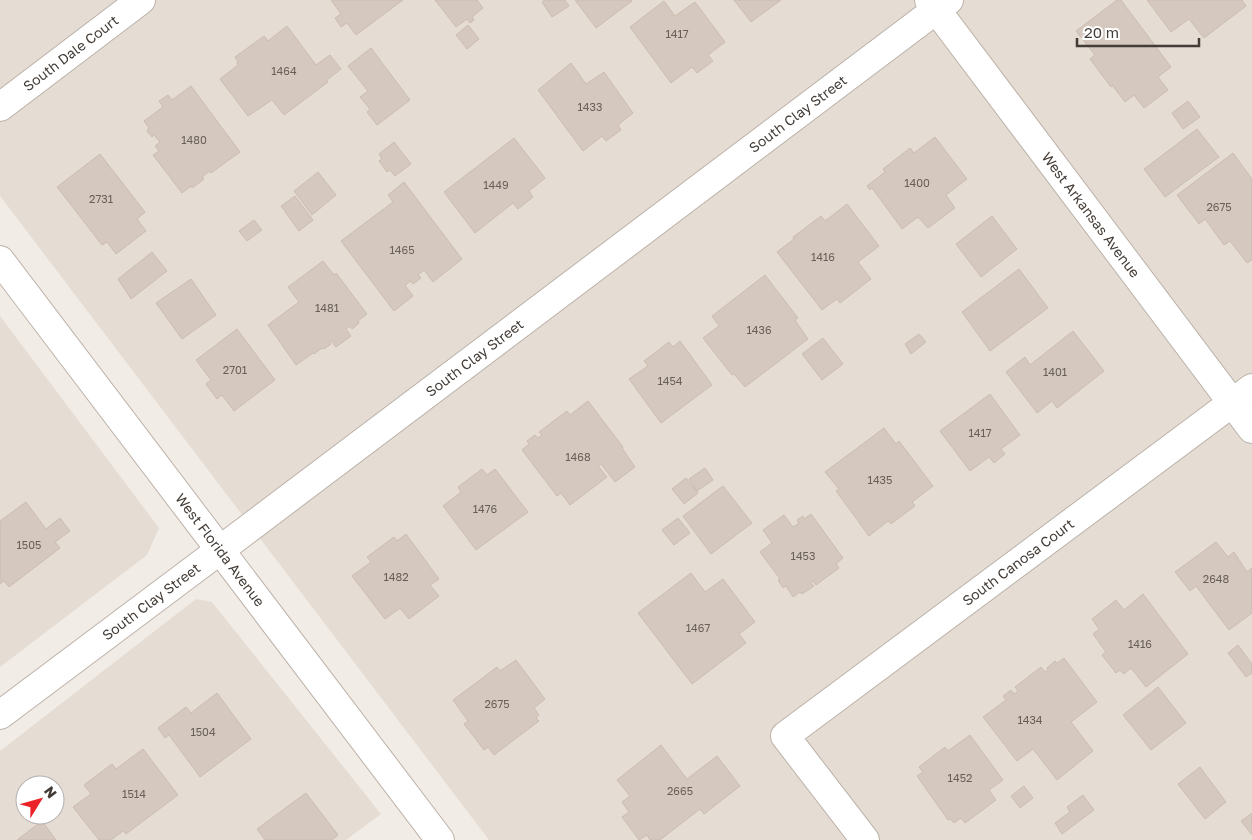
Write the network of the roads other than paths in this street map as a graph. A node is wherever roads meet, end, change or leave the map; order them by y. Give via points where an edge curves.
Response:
1 (141, 0) edge
2 (938, 3) edge
3 (0, 107) edge
4 (0, 260) edge
5 (1242, 395) edge
6 (1252, 429) edge
7 (220, 550) junction
8 (0, 715) edge
9 (440, 840) edge
10 (865, 840) edge

1 - 3 street, South Dale Court
2 - 5 street, West Arkansas Avenue
2 - 7 street, South Clay Street
4 - 7 street, West Florida Avenue
5 - 6 street, West Arkansas Avenue
5 - 10 street, South Canosa Court via 785,736
7 - 8 street, South Clay Street
7 - 9 street, West Florida Avenue

